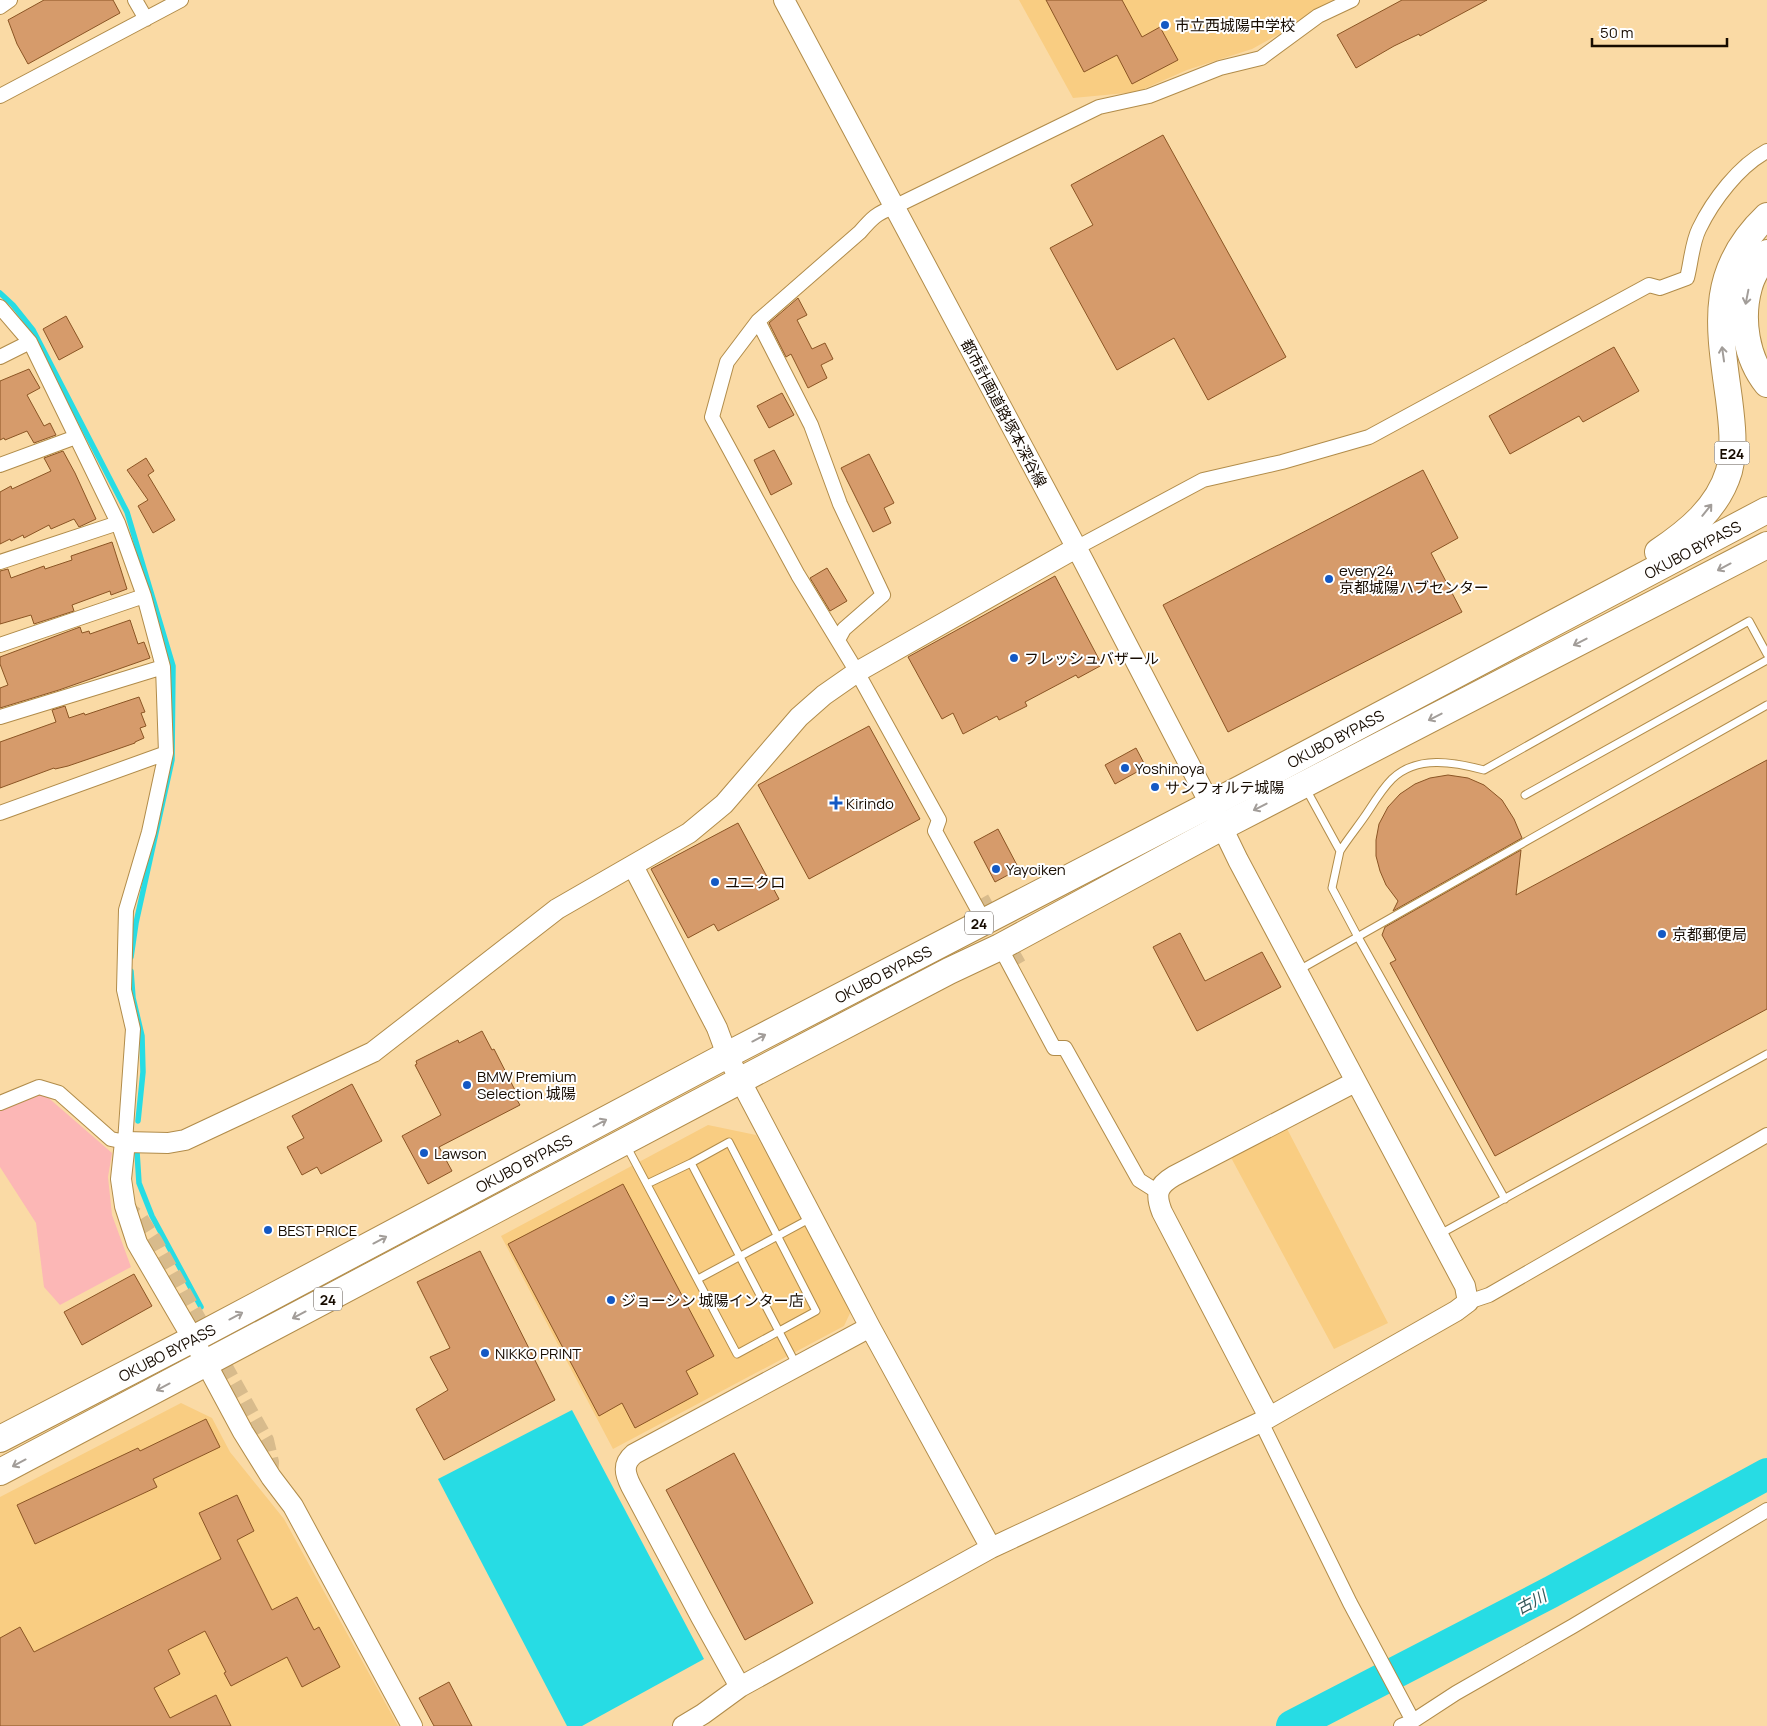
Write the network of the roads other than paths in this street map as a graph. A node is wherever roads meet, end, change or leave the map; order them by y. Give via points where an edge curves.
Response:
1 (10, 0) edge
2 (135, 0) edge
3 (181, 0) edge
4 (784, 0) edge
5 (1352, 0) edge
6 (0, 7) edge
7 (146, 19) junction
8 (0, 96) edge
9 (1767, 151) edge
10 (894, 207) junction
11 (1767, 216) edge
12 (1767, 252) edge
13 (0, 307) edge
14 (758, 321) junction
15 (30, 342) junction
16 (0, 357) edge
17 (1767, 384) edge
18 (76, 437) junction
19 (0, 465) edge
20 (1767, 510) edge
21 (118, 523) junction
22 (1767, 545) edge
23 (1076, 548) junction
24 (0, 562) edge
25 (144, 596) junction
26 (1556, 621) junction
27 (838, 640) junction
28 (0, 645) edge
29 (1767, 654) edge
30 (1767, 660) edge
31 (163, 667) junction
32 (857, 672) junction
33 (1767, 705) edge
34 (0, 717) edge
35 (166, 753) junction
36 (1304, 785) junction
37 (1525, 795) dead end
38 (1210, 804) junction
39 (0, 813) edge
40 (939, 820) junction
41 (1222, 827) junction
42 (1340, 851) junction
43 (633, 866) junction
44 (983, 909) junction
45 (1358, 937) junction
46 (1000, 947) junction
47 (1019, 964) tunnel mouth
48 (1296, 971) junction
49 (1065, 1048) junction
50 (1767, 1054) edge
51 (728, 1055) junction
52 (741, 1080) junction
53 (1355, 1082) junction
54 (0, 1103) edge
55 (1767, 1135) edge
56 (125, 1142) junction
57 (624, 1142) junction
58 (691, 1163) junction
59 (647, 1184) junction
60 (1158, 1192) junction
61 (1505, 1199) junction
62 (813, 1217) junction
63 (778, 1236) junction
64 (1438, 1236) junction
65 (739, 1256) junction
66 (698, 1279) junction
67 (1468, 1302) junction
68 (870, 1327) junction
69 (778, 1331) junction
70 (193, 1339) junction
71 (206, 1364) junction
72 (797, 1366) junction
73 (1265, 1420) junction
74 (0, 1439) edge
75 (0, 1472) edge
76 (1767, 1510) edge
77 (991, 1548) junction
78 (740, 1687) junction
79 (1407, 1723) edge
80 (412, 1726) edge
81 (683, 1726) edge

1 - 6 street
2 - 7 street
3 - 7 street
4 - 10 street, 都市計画道路塚本深谷線
5 - 10 street via 1318,16 1260,58 1220,68 1149,96 1099,107
7 - 8 street
9 - 23 street via 1757,156 1723,190 1698,230 1687,278 1660,288 1649,286 1369,437 1203,480
10 - 14 street via 872,218
10 - 23 street, 都市計画道路塚本深谷線
26 -> 11 highway, E24 via 1683,535 1711,506 1721,490 1728,471 1733,430 1720,322 1722,298 1733,259
12 -> 17 highway via 1749,286 1745,324 1754,363
13 - 15 street
14 - 27 street via 727,362 712,417 798,575
14 - 27 street via 793,385 840,504 883,595 844,628
15 - 16 street
15 - 18 street
18 - 19 street
18 - 21 street
20 - 26 highway, OKUBO BYPASS / 24
21 - 24 street
21 - 25 street
22 -> 36 highway, OKUBO BYPASS / 24
23 - 32 street
23 - 38 street, 都市計画道路塚本深谷線
25 - 28 street
25 - 31 street
26 - 38 highway, OKUBO BYPASS / 24
27 - 32 street
29 - 42 lane via 1749,621 1484,770 1437,762 1407,769 1384,788
30 - 37 lane
31 - 34 street
31 - 35 street
32 - 40 street
32 - 43 street via 799,717 724,804 689,833
33 - 45 lane
35 - 39 street
35 - 56 street via 126,910 124,990 133,1029
36 -> 41 highway, OKUBO BYPASS / 24
36 - 42 lane
38 - 41 street, 都市計画道路塚本深谷線
38 - 44 highway, OKUBO BYPASS / 24
40 - 44 street
40 - 44 street via 935,831
41 - 46 highway, OKUBO BYPASS / 24
41 - 48 street, 都市計画道路塚本深谷線
42 - 45 lane via 1332,888
43 - 51 street
43 - 56 street via 557,909 372,1052 185,1140
51 -> 44 highway, OKUBO BYPASS / 24
45 - 48 lane
45 - 61 lane
46 - 49 street via 1054,1048
46 - 52 highway, OKUBO BYPASS / 24
47 - 49 street
48 - 53 street, 都市計画道路塚本深谷線
49 - 60 street via 1139,1180
50 - 61 lane
51 - 52 street
70 -> 51 highway, OKUBO BYPASS / 24
52 - 57 highway, OKUBO BYPASS / 24
52 - 62 street
53 - 60 street via 1165,1181
53 - 64 street, 都市計画道路塚本深谷線
54 - 56 street via 39,1087 59,1093 111,1139
55 - 67 street via 1489,1295
56 - 70 street via 121,1179 137,1243
57 - 59 lane
57 -> 71 highway, OKUBO BYPASS / 24
58 - 59 lane
58 - 63 lane via 729,1142
58 - 65 lane
59 - 66 lane
60 - 73 street via 1162,1212
61 - 64 lane
62 - 63 lane
62 - 68 street
63 - 65 lane
63 - 69 lane via 816,1310
64 - 67 street, 都市計画道路塚本深谷線 via 1465,1286
65 - 66 lane
65 - 69 lane
66 - 69 lane via 737,1354
67 - 73 street
68 - 72 street
68 - 77 street
69 - 72 lane
70 - 71 street
70 - 74 highway, OKUBO BYPASS / 24
71 -> 75 highway, OKUBO BYPASS / 24
71 - 80 street via 270,1477 293,1506
72 - 78 street via 634,1454 625,1469 631,1486
73 - 77 street
73 - 79 street
76 - 79 street
77 - 78 street
78 - 81 street

